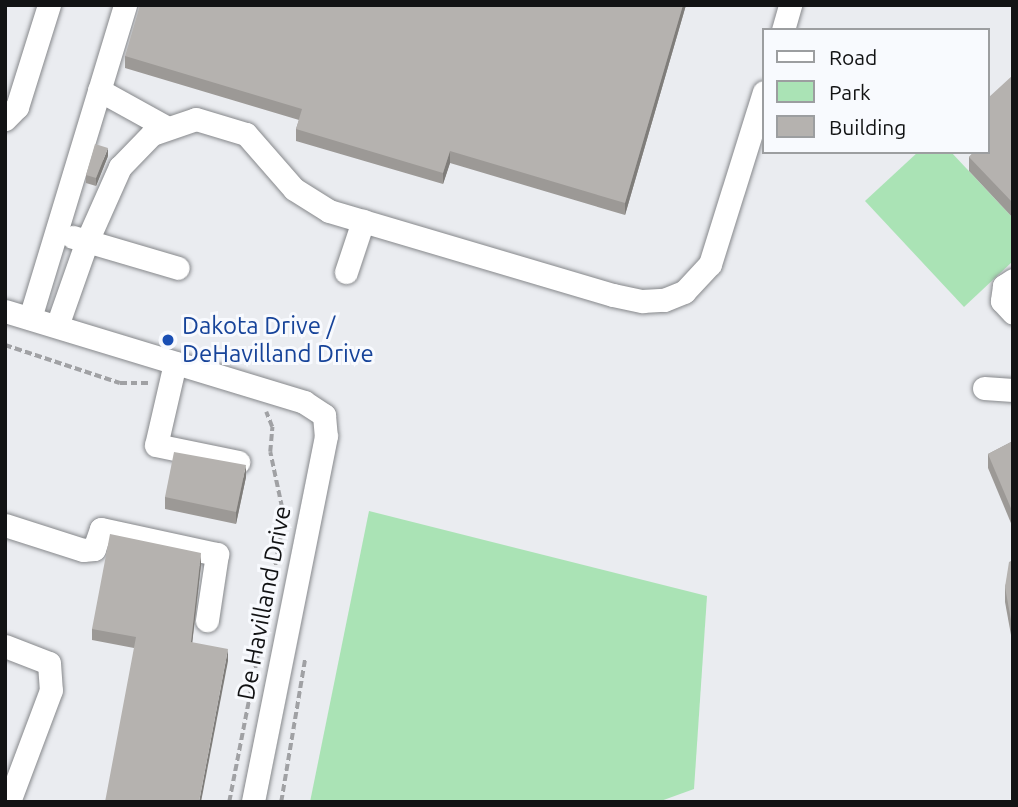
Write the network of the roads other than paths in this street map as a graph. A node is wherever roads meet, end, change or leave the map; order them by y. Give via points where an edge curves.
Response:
1 (49, 5) edge
2 (125, 5) edge
3 (790, 5) edge
4 (784, 28) edge
5 (99, 90) junction
6 (762, 98) edge
7 (5, 119) edge
8 (166, 127) junction
9 (363, 221) junction
10 (57, 232) junction
11 (87, 240) junction
12 (178, 268) dead end
13 (346, 272) dead end
14 (1013, 280) edge
15 (5, 311) edge
16 (1013, 313) edge
17 (30, 318) junction
18 (57, 326) junction
19 (175, 363) junction
20 (984, 388) dead end
21 (1013, 390) edge
22 (238, 462) edge
23 (5, 524) edge
24 (207, 620) dead end
25 (5, 646) edge
26 (9, 802) edge
27 (253, 802) edge

1 - 7 street via 17,107
2 - 5 street
3 - 4 street
5 - 8 street
5 - 10 street
6 - 9 street via 710,264 684,292 664,300 642,302 613,295
8 - 9 street via 196,119 232,126 246,134 310,202
8 - 11 street via 136,147 120,167
9 - 13 street
10 - 11 street
10 - 17 street
11 - 12 street
11 - 18 street
14 - 16 street via 1004,286 1002,301
15 - 17 street
17 - 18 street
18 - 19 street
19 - 22 street via 156,445
19 - 27 street, De Havilland Drive via 304,402 324,415 326,436
20 - 21 street
23 - 24 street via 83,550 94,549 101,529 217,554
25 - 26 street via 49,663 51,690

